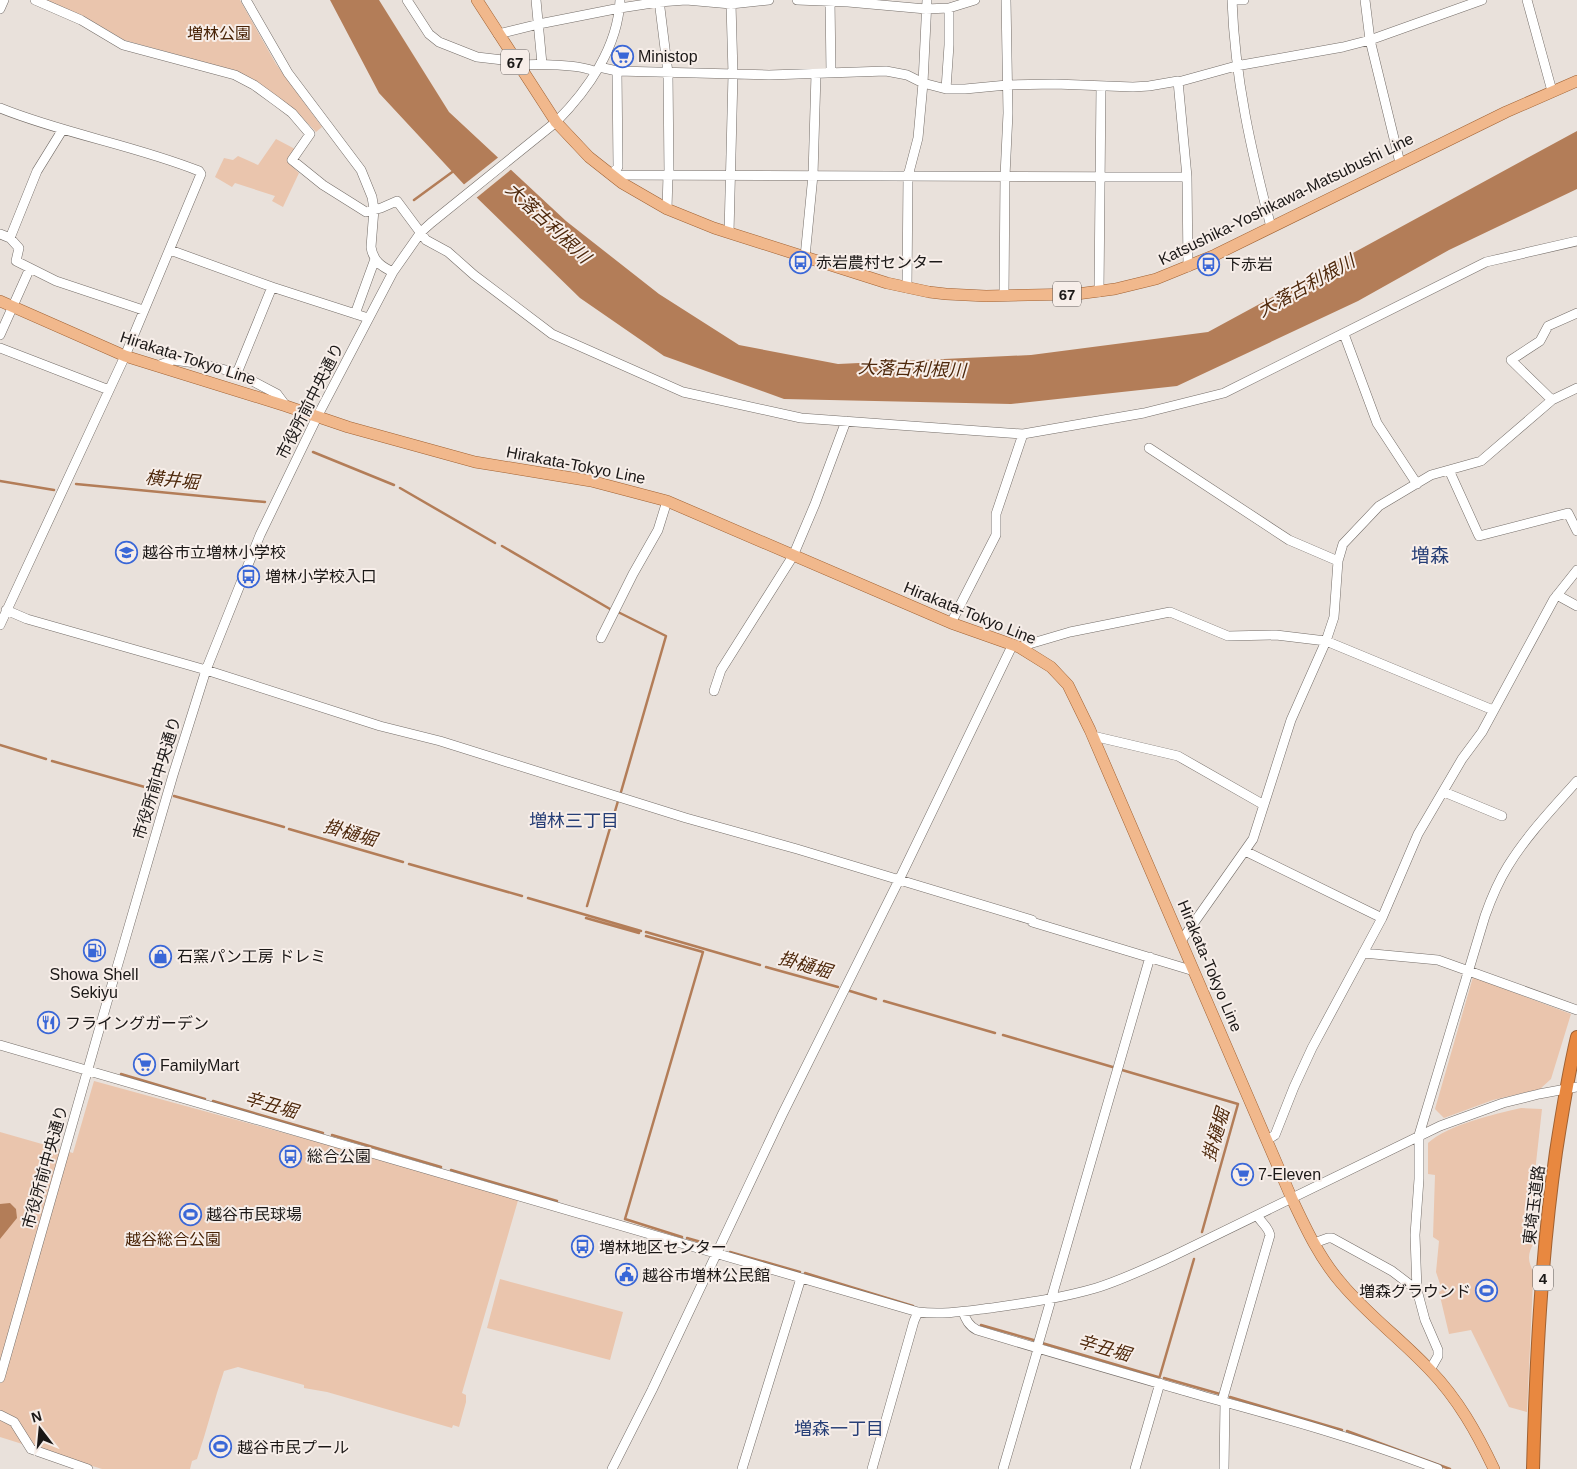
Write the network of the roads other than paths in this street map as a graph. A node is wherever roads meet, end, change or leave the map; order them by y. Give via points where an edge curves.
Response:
1 (35, 0) edge
2 (246, 0) edge
3 (407, 0) edge
4 (477, 0) edge
5 (536, 0) edge
6 (761, 0) edge
7 (770, 0) edge
8 (797, 0) edge
9 (830, 0) edge
10 (975, 0) edge
11 (1006, 0) edge
12 (1232, 0) edge
13 (1244, 0) edge
14 (1365, 0) edge
15 (1482, 0) edge
16 (1527, 0) edge
17 (659, 1) edge
18 (620, 4) edge
19 (731, 4) junction
20 (927, 4) edge
21 (949, 8) junction
22 (539, 24) junction
23 (498, 34) junction
24 (1370, 40) junction
25 (515, 61) junction
26 (542, 64) junction
27 (1236, 66) junction
28 (598, 70) junction
29 (618, 71) junction
30 (668, 73) junction
31 (831, 73) junction
32 (733, 74) junction
33 (816, 74) junction
34 (1577, 81) edge
35 (1178, 82) junction
36 (923, 83) junction
37 (1007, 85) junction
38 (1100, 86) junction
39 (946, 89) junction
40 (1552, 91) junction
41 (0, 108) edge
42 (556, 122) junction
43 (63, 129) junction
44 (1400, 163) junction
45 (611, 174) junction
46 (668, 175) junction
47 (730, 175) junction
48 (813, 175) junction
49 (908, 176) junction
50 (1005, 176) junction
51 (1099, 176) junction
52 (1187, 177) junction
53 (374, 209) junction
54 (666, 209) junction
55 (1271, 227) junction
56 (421, 232) junction
57 (0, 234) edge
58 (729, 234) junction
59 (10, 238) junction
60 (1577, 241) edge
61 (170, 250) junction
62 (805, 257) junction
63 (375, 260) junction
64 (1188, 267) junction
65 (30, 268) junction
66 (393, 272) junction
67 (272, 287) junction
68 (907, 288) junction
69 (1099, 292) junction
70 (1004, 296) junction
71 (0, 301) edge
72 (12, 307) junction
73 (143, 310) junction
74 (1577, 313) edge
75 (356, 314) junction
76 (368, 318) junction
77 (1344, 334) junction
78 (0, 335) edge
79 (0, 348) edge
80 (125, 356) junction
81 (157, 366) junction
82 (237, 373) junction
83 (1577, 388) edge
84 (109, 390) junction
85 (1552, 400) junction
86 (286, 406) junction
87 (317, 417) junction
88 (846, 421) junction
89 (1023, 434) junction
90 (1149, 448) dead end
91 (1449, 470) junction
92 (1417, 484) junction
93 (667, 501) junction
94 (1577, 531) edge
95 (794, 556) junction
96 (1338, 561) junction
97 (1577, 570) edge
98 (1557, 595) junction
99 (1577, 606) edge
100 (6, 610) junction
101 (950, 623) junction
102 (0, 625) edge
103 (601, 638) dead end
104 (1326, 641) junction
105 (1016, 645) junction
106 (206, 670) junction
107 (714, 691) dead end
108 (1493, 710) junction
109 (1093, 736) junction
110 (1577, 781) edge
111 (1444, 792) junction
112 (1264, 805) junction
113 (1502, 816) dead end
114 (1245, 851) junction
115 (899, 880) junction
116 (1382, 918) junction
117 (1181, 941) junction
118 (1363, 953) junction
119 (1150, 957) junction
120 (1468, 970) junction
121 (1194, 971) junction
122 (1577, 1010) edge
123 (1577, 1037) edge
124 (0, 1044) edge
125 (1577, 1063) edge
126 (88, 1070) junction
127 (1571, 1088) edge
128 (1419, 1135) junction
129 (1267, 1140) junction
130 (1292, 1198) junction
131 (1257, 1215) junction
132 (1314, 1243) junction
133 (715, 1253) junction
134 (801, 1278) junction
135 (1417, 1290) junction
136 (1052, 1298) junction
137 (918, 1312) junction
138 (963, 1312) junction
139 (1038, 1348) junction
140 (1430, 1370) junction
141 (0, 1378) edge
142 (1160, 1383) junction
143 (1224, 1401) junction
144 (0, 1415) edge
145 (88, 1469) edge
146 (612, 1469) edge
147 (742, 1469) edge
148 (872, 1469) edge
149 (1002, 1469) edge
150 (1135, 1469) edge
151 (1224, 1469) edge
152 (1438, 1469) edge
153 (1494, 1469) edge
154 (1533, 1469) edge

1 - 53 street via 81,20 123,45 235,76 254,85 292,113 310,134 292,160 323,185 366,212
2 - 53 street via 288,73 361,170
3 - 25 street via 439,42 477,57
4 - 23 main road, Katsushika-Yoshikawa-Matsubushi Line / 67
5 - 22 street
6 - 7 street
6 - 19 street
8 - 9 street
9 - 20 street
9 - 31 street
10 - 21 street
11 - 37 street
12 - 13 street
12 - 27 street
14 - 24 street
15 - 24 street
16 - 40 street
17 - 18 street
17 - 19 street
17 - 30 street
18 - 22 street
18 - 28 street, 市役所前中央通り via 609,45
19 - 32 street
20 - 21 street
20 - 36 street
21 - 39 street
22 - 23 street
22 - 26 street
23 - 25 main road, Katsushika-Yoshikawa-Matsubushi Line / 67
24 - 27 street
24 - 44 street
25 - 26 street
25 - 42 main road, Katsushika-Yoshikawa-Matsubushi Line / 67
26 - 28 street
27 - 35 street
27 - 55 street via 1252,156
28 - 29 street
28 - 42 street, 市役所前中央通り via 574,104
29 - 30 street
29 - 45 street via 618,167
30 - 32 street
30 - 46 street
31 - 33 street
31 - 36 street via 886,71 908,75
32 - 33 street
32 - 47 street
33 - 48 street
34 - 40 main road, Katsushika-Yoshikawa-Matsubushi Line / 67
35 - 38 street via 1133,87
35 - 52 street
36 - 39 street
36 - 49 street via 918,138
37 - 38 street
37 - 39 street
37 - 50 street
38 - 51 street
40 - 44 main road, Katsushika-Yoshikawa-Matsubushi Line / 67
41 - 43 street
42 - 45 main road, Katsushika-Yoshikawa-Matsubushi Line / 67 via 589,157
42 - 56 street, 市役所前中央通り
43 - 59 street via 37,171
43 - 61 street via 167,158 199,171 201,174
44 - 55 main road, Katsushika-Yoshikawa-Matsubushi Line / 67
45 - 46 street
45 - 54 main road, Katsushika-Yoshikawa-Matsubushi Line / 67
46 - 47 street
46 - 54 street
47 - 48 street
47 - 58 street
48 - 49 street
48 - 62 street
49 - 50 street
49 - 68 street
50 - 51 street
50 - 70 street
51 - 52 street
51 - 69 street
52 - 64 street
53 - 56 street via 397,201
53 - 63 street via 371,247
54 - 58 main road, Katsushika-Yoshikawa-Matsubushi Line / 67
55 - 64 main road, Katsushika-Yoshikawa-Matsubushi Line / 67
56 - 66 street, 市役所前中央通り
56 - 88 street via 426,240 448,252 552,334 683,392 801,418
57 - 59 street
58 - 62 main road, Katsushika-Yoshikawa-Matsubushi Line / 67
59 - 65 street via 18,248 16,261
60 - 77 street via 1486,262
61 - 67 street
61 - 73 street
62 - 68 main road, Katsushika-Yoshikawa-Matsubushi Line / 67
63 - 66 street
63 - 75 street
64 - 69 main road, Katsushika-Yoshikawa-Matsubushi Line / 67 via 1156,279
65 - 72 street
65 - 73 street via 56,281
66 - 76 street, 市役所前中央通り
67 - 75 street
67 - 82 street
68 - 70 main road, Katsushika-Yoshikawa-Matsubushi Line / 67 via 946,294
69 - 70 main road, Katsushika-Yoshikawa-Matsubushi Line / 67
71 - 72 main road, Hirakata-Tokyo Line
72 - 78 street
72 - 80 main road, Hirakata-Tokyo Line
73 - 80 street
74 - 85 street via 1548,326 1540,341 1511,360
75 - 76 street
76 - 87 street, 市役所前中央通り
77 - 89 street via 1224,393 1144,413
77 - 92 street via 1377,424
79 - 84 street
80 - 81 main road, Hirakata-Tokyo Line
80 - 84 street
81 - 82 street via 173,360
81 - 86 main road, Hirakata-Tokyo Line
82 - 86 street via 277,394
83 - 85 street
84 - 100 street
85 - 91 street via 1481,461
86 - 87 main road, Hirakata-Tokyo Line
87 - 93 main road, Hirakata-Tokyo Line via 476,462 591,481
87 - 106 street, 市役所前中央通り via 260,535
88 - 89 street
88 - 95 street
89 - 101 street via 996,514 996,535
90 - 96 street via 1289,540
91 - 92 street via 1431,475
91 - 94 street via 1479,536 1568,513
92 - 96 street via 1379,506 1343,544
93 - 95 main road, Hirakata-Tokyo Line
93 - 103 street via 658,530
95 - 101 main road, Hirakata-Tokyo Line
95 - 107 street via 721,670
96 - 104 street via 1334,617
97 - 98 street
98 - 99 street
98 - 108 street
100 - 102 street
100 - 106 street via 27,619
101 - 105 main road, Hirakata-Tokyo Line
104 - 105 street via 1276,635 1228,636 1170,612
104 - 108 street
104 - 112 street via 1291,720
105 - 109 main road, Hirakata-Tokyo Line via 1051,667 1068,685
105 - 115 street
106 - 115 street via 380,726 440,741
106 - 126 street, 市役所前中央通り
108 - 111 street
109 - 112 street via 1178,756
109 - 117 main road, Hirakata-Tokyo Line
110 - 120 street via 1509,865 1492,897
111 - 113 street
111 - 116 street via 1418,834
112 - 114 street via 1253,839
114 - 116 street
114 - 117 street
115 - 119 street
115 - 133 street
116 - 118 street
117 - 121 main road, Hirakata-Tokyo Line
118 - 120 street via 1438,960
118 - 129 street via 1312,1048 1275,1135
119 - 121 street
119 - 136 street
120 - 122 street
120 - 128 street
121 - 129 main road, Hirakata-Tokyo Line
123 - 127 highway, 東埼玉道路 / 4
124 - 126 street
125 - 127 highway
126 - 133 street
126 - 141 street, 市役所前中央通り
127 - 128 street via 1503,1103
127 - 154 highway, 東埼玉道路 / 4 via 1547,1215 1536,1361
128 - 130 street
128 - 135 street via 1415,1235
129 - 130 main road, Hirakata-Tokyo Line
130 - 131 street
130 - 132 main road, Hirakata-Tokyo Line
131 - 136 street via 1126,1277
131 - 143 street via 1268,1226 1270,1235
132 - 135 street via 1332,1238 1392,1271
132 - 140 main road, Hirakata-Tokyo Line via 1343,1286
133 - 134 street
133 - 146 street
134 - 137 street
134 - 147 street
135 - 140 street via 1438,1350
136 - 138 street
136 - 139 street
137 - 138 street
137 - 148 street
138 - 139 street via 966,1320 977,1330
139 - 142 street
139 - 149 street
140 - 153 main road, Hirakata-Tokyo Line via 1456,1400
142 - 143 street
142 - 150 street
143 - 151 street
143 - 152 street via 1343,1436
144 - 145 street via 14,1422 31,1449

